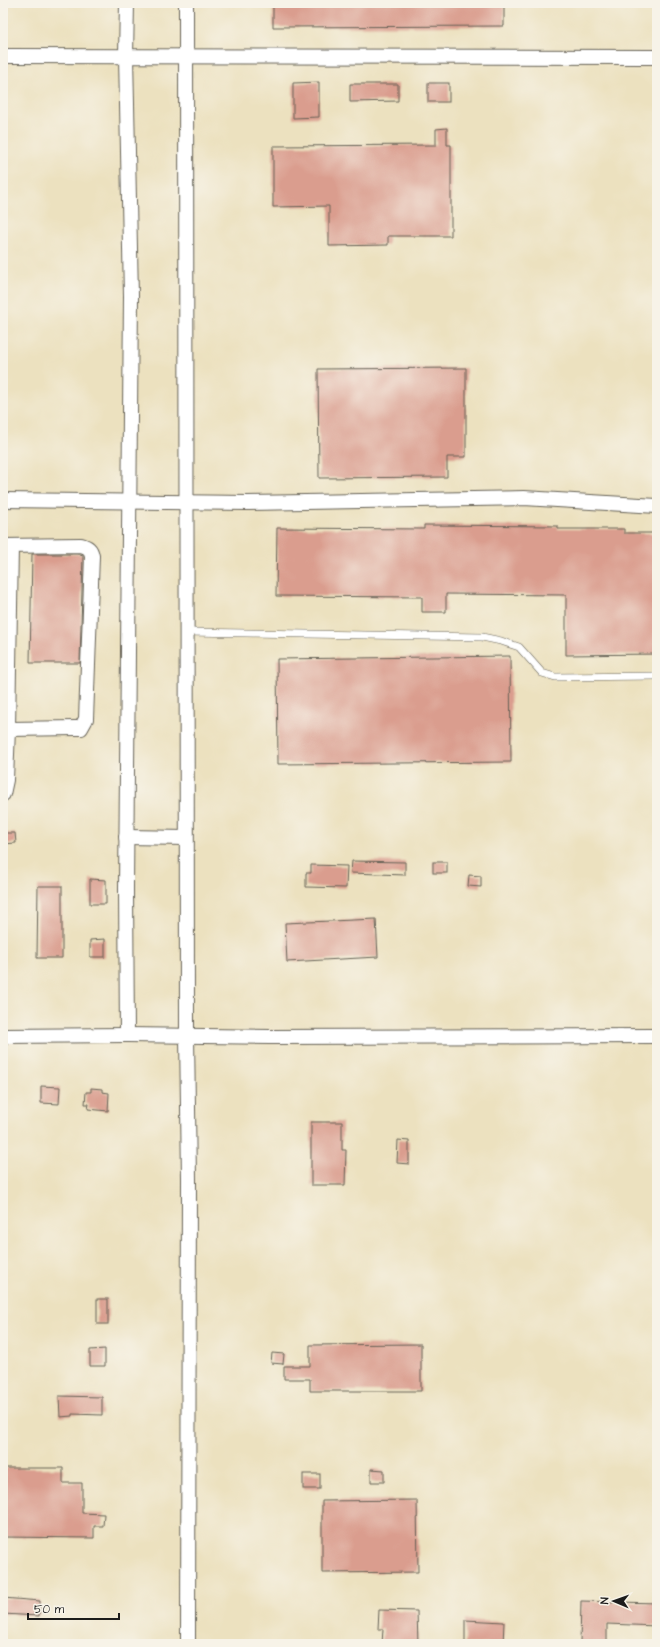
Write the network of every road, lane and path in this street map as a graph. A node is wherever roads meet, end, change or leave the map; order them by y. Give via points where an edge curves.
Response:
1 (127, 3) edge
2 (186, 3) edge
3 (186, 55) junction
4 (3, 56) edge
5 (126, 56) junction
6 (657, 57) edge
7 (3, 500) edge
8 (129, 501) junction
9 (186, 503) junction
10 (657, 506) edge
11 (7, 546) edge
12 (187, 632) junction
13 (657, 676) edge
14 (8, 729) junction
15 (3, 794) edge
16 (126, 837) junction
17 (186, 838) junction
18 (128, 1035) junction
19 (3, 1036) edge
20 (187, 1036) junction
21 (657, 1036) edge
22 (188, 1644) edge

1 - 5 street
2 - 3 street
3 - 5 street
3 - 6 street
3 - 9 street
4 - 5 street
5 - 8 street via 131,296
7 - 8 street
8 - 9 street
8 - 16 street
9 - 10 street via 524,498
9 - 12 street
11 - 14 street
11 - 14 street via 81,545 87,547 92,556 86,719 81,728
12 - 13 lane via 482,637 519,647 542,673 555,677
12 - 17 street
14 - 15 street
16 - 17 street
16 - 18 street
17 - 20 street
18 - 19 street
18 - 20 street
20 - 21 street
20 - 22 street

